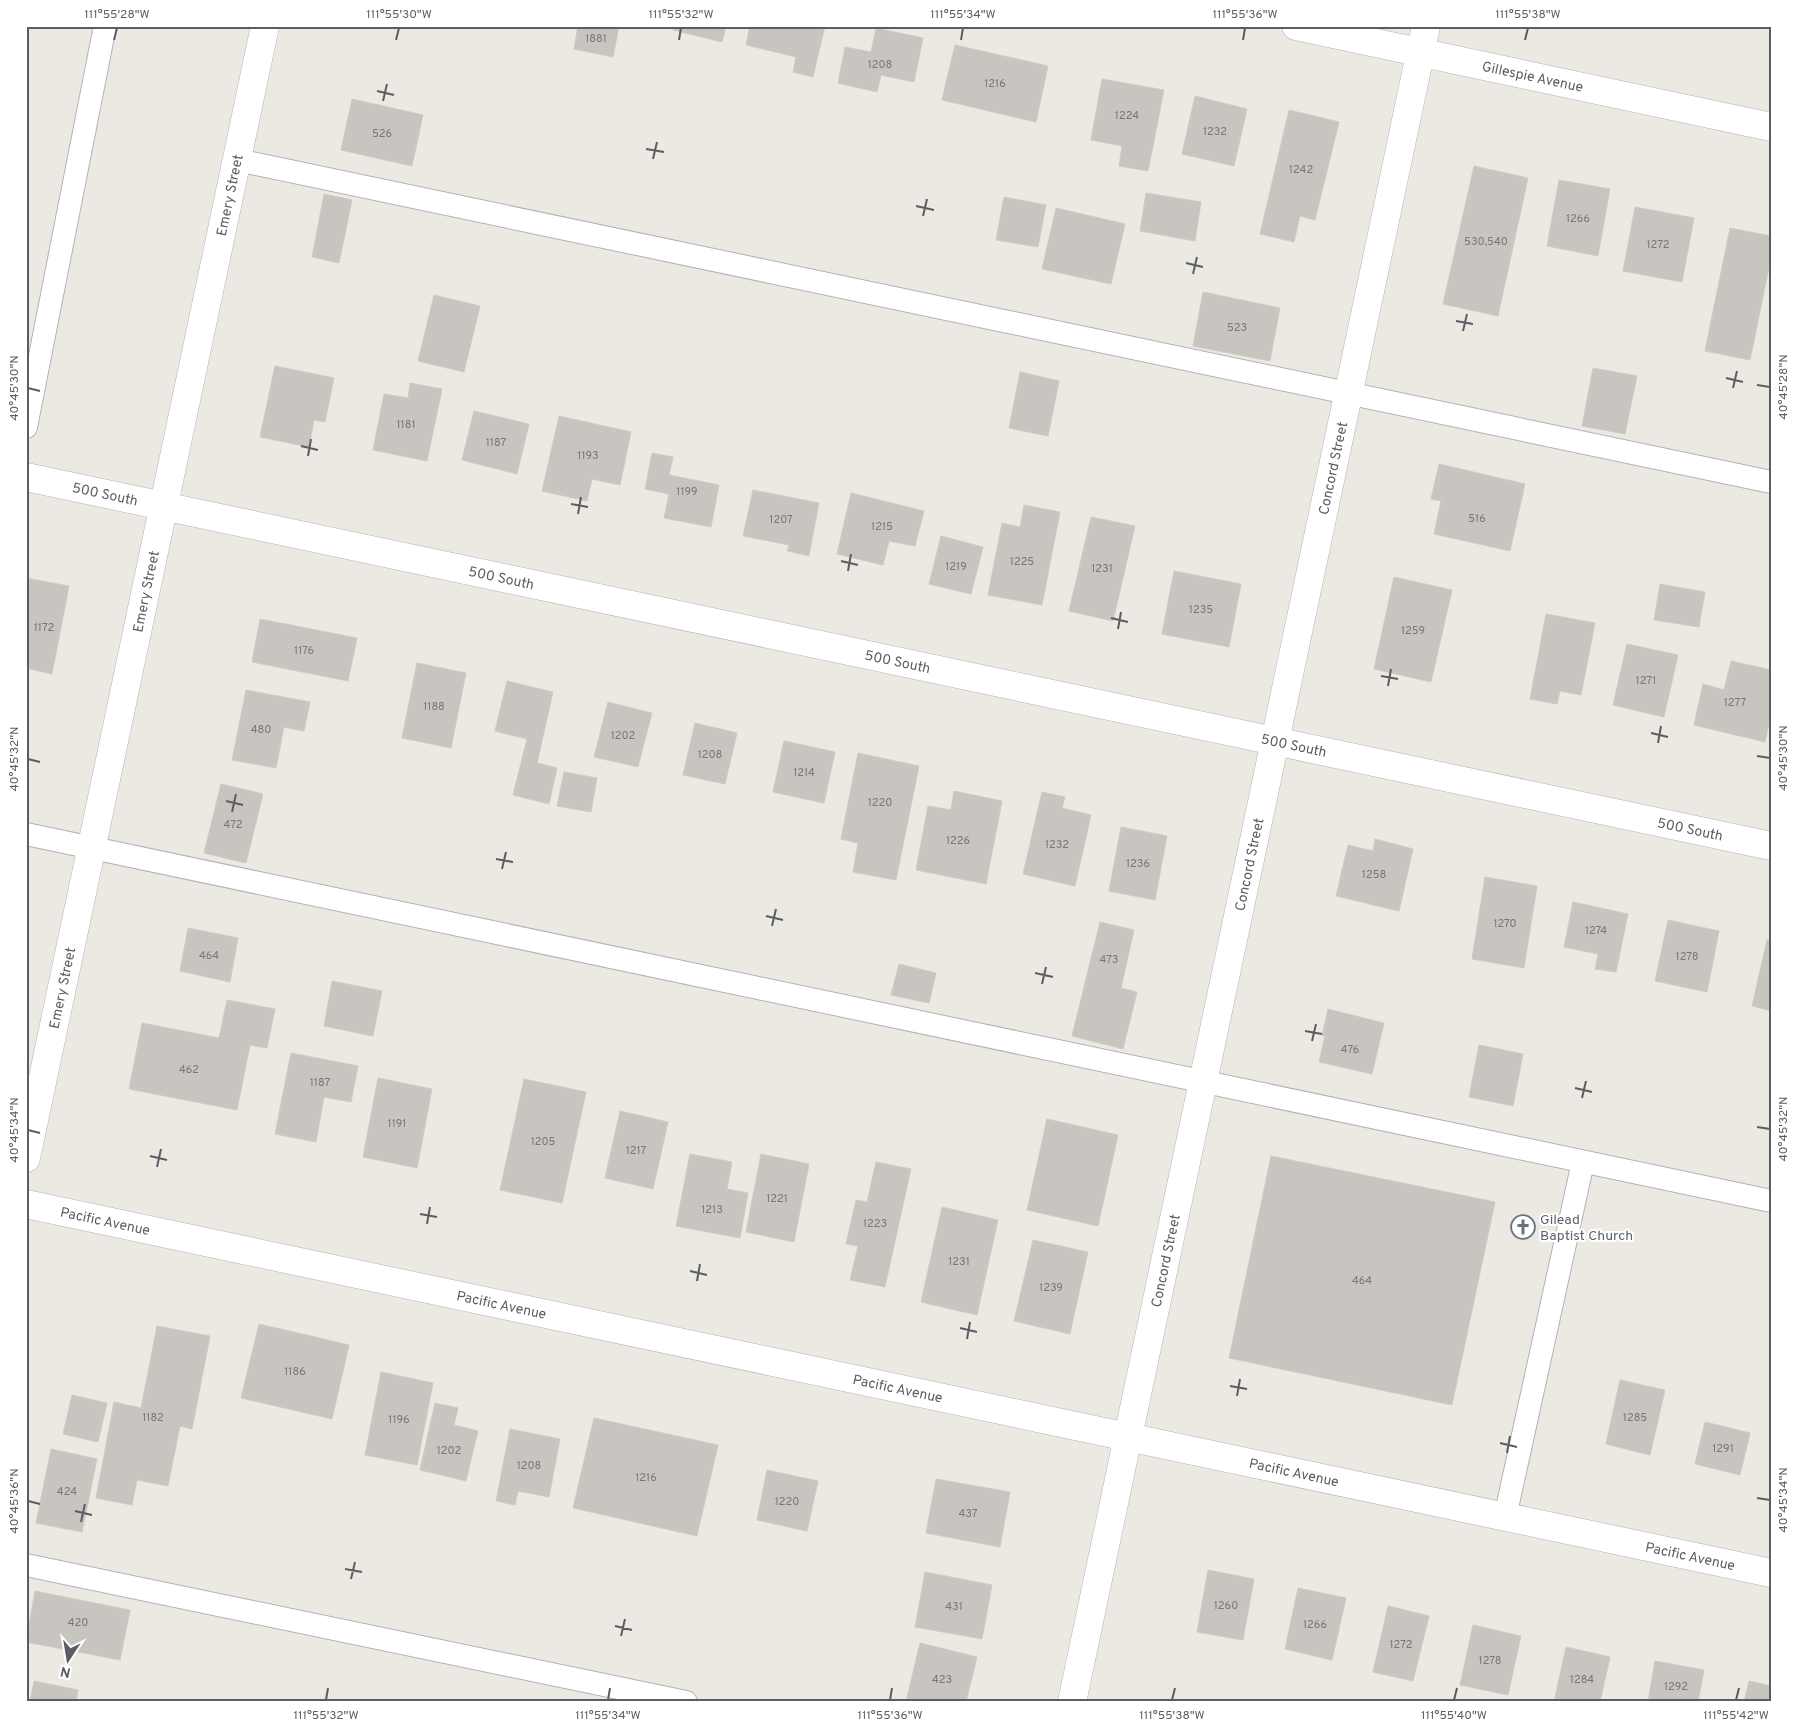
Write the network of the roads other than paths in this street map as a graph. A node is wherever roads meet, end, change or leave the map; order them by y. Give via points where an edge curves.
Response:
1 (105, 26) edge
2 (265, 26) edge
3 (1296, 26) edge
4 (1426, 26) edge
5 (1420, 53) junction
6 (1771, 127) edge
7 (237, 160) junction
8 (1348, 392) junction
9 (26, 427) edge
10 (26, 477) edge
11 (1771, 482) edge
12 (164, 506) junction
13 (1275, 741) junction
14 (26, 834) edge
15 (1771, 846) edge
16 (92, 848) junction
17 (1203, 1082) junction
18 (26, 1158) edge
19 (1583, 1162) junction
20 (1771, 1201) edge
21 (26, 1204) edge
22 (1128, 1437) junction
23 (1505, 1517) junction
24 (26, 1566) edge
25 (1771, 1573) edge
26 (686, 1702) edge
27 (1072, 1702) edge

1 - 9 lane
2 - 7 street, Emery Street
3 - 5 street, Gillespie Avenue
4 - 5 street, Concord Street
5 - 6 street, Gillespie Avenue
5 - 8 street, Concord Street
7 - 8 lane
7 - 12 street, Emery Street
8 - 11 lane
8 - 13 street, Concord Street
10 - 12 street, 500 South
12 - 13 street, 500 South
12 - 16 street, Emery Street
13 - 15 street, 500 South
13 - 17 street, Concord Street
14 - 16 lane
16 - 17 lane
16 - 18 street, Emery Street
17 - 19 lane
17 - 22 street, Concord Street
19 - 20 lane
19 - 23 lane
21 - 22 street, Pacific Avenue
22 - 23 street, Pacific Avenue
22 - 27 street, Concord Street
23 - 25 street, Pacific Avenue
24 - 26 lane

